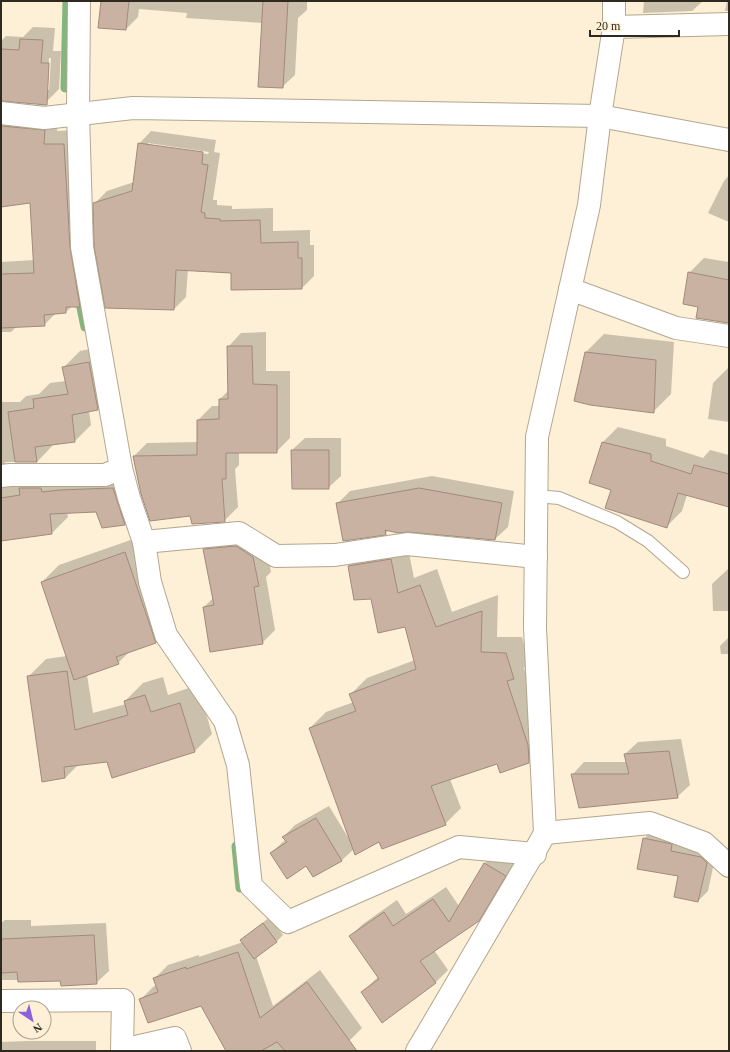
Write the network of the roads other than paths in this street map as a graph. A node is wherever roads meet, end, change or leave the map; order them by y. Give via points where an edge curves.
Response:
1 (79, 1) edge
2 (614, 1) edge
3 (729, 24) edge
4 (614, 28) junction
5 (1, 113) edge
6 (78, 114) junction
7 (600, 116) junction
8 (729, 140) edge
9 (570, 288) junction
10 (729, 336) edge
11 (121, 468) junction
12 (1, 476) edge
13 (536, 496) junction
14 (144, 542) junction
15 (536, 557) junction
16 (683, 572) dead end
17 (545, 833) junction
18 (535, 854) junction
19 (729, 866) edge
20 (1, 1001) edge
21 (180, 1051) edge
22 (417, 1051) edge

1 - 6 street
2 - 4 street
3 - 4 street
4 - 7 street
5 - 6 street via 44,118
6 - 7 street via 133,108
6 - 11 street via 82,247
7 - 8 street
7 - 9 street via 588,205
9 - 10 street via 676,328
9 - 13 street via 537,437
11 - 12 street via 105,475
11 - 14 street
13 - 15 street
13 - 16 lane via 559,498 617,522 648,541
14 - 15 street via 240,533 276,556 335,555 407,544
14 - 18 street via 150,582 166,635 225,721 238,765 251,886 288,922 459,847
15 - 17 street via 535,628
17 - 18 street
17 - 19 street via 650,823 704,843
18 - 22 street via 514,885
20 - 21 street via 123,1000 122,1050 175,1038

